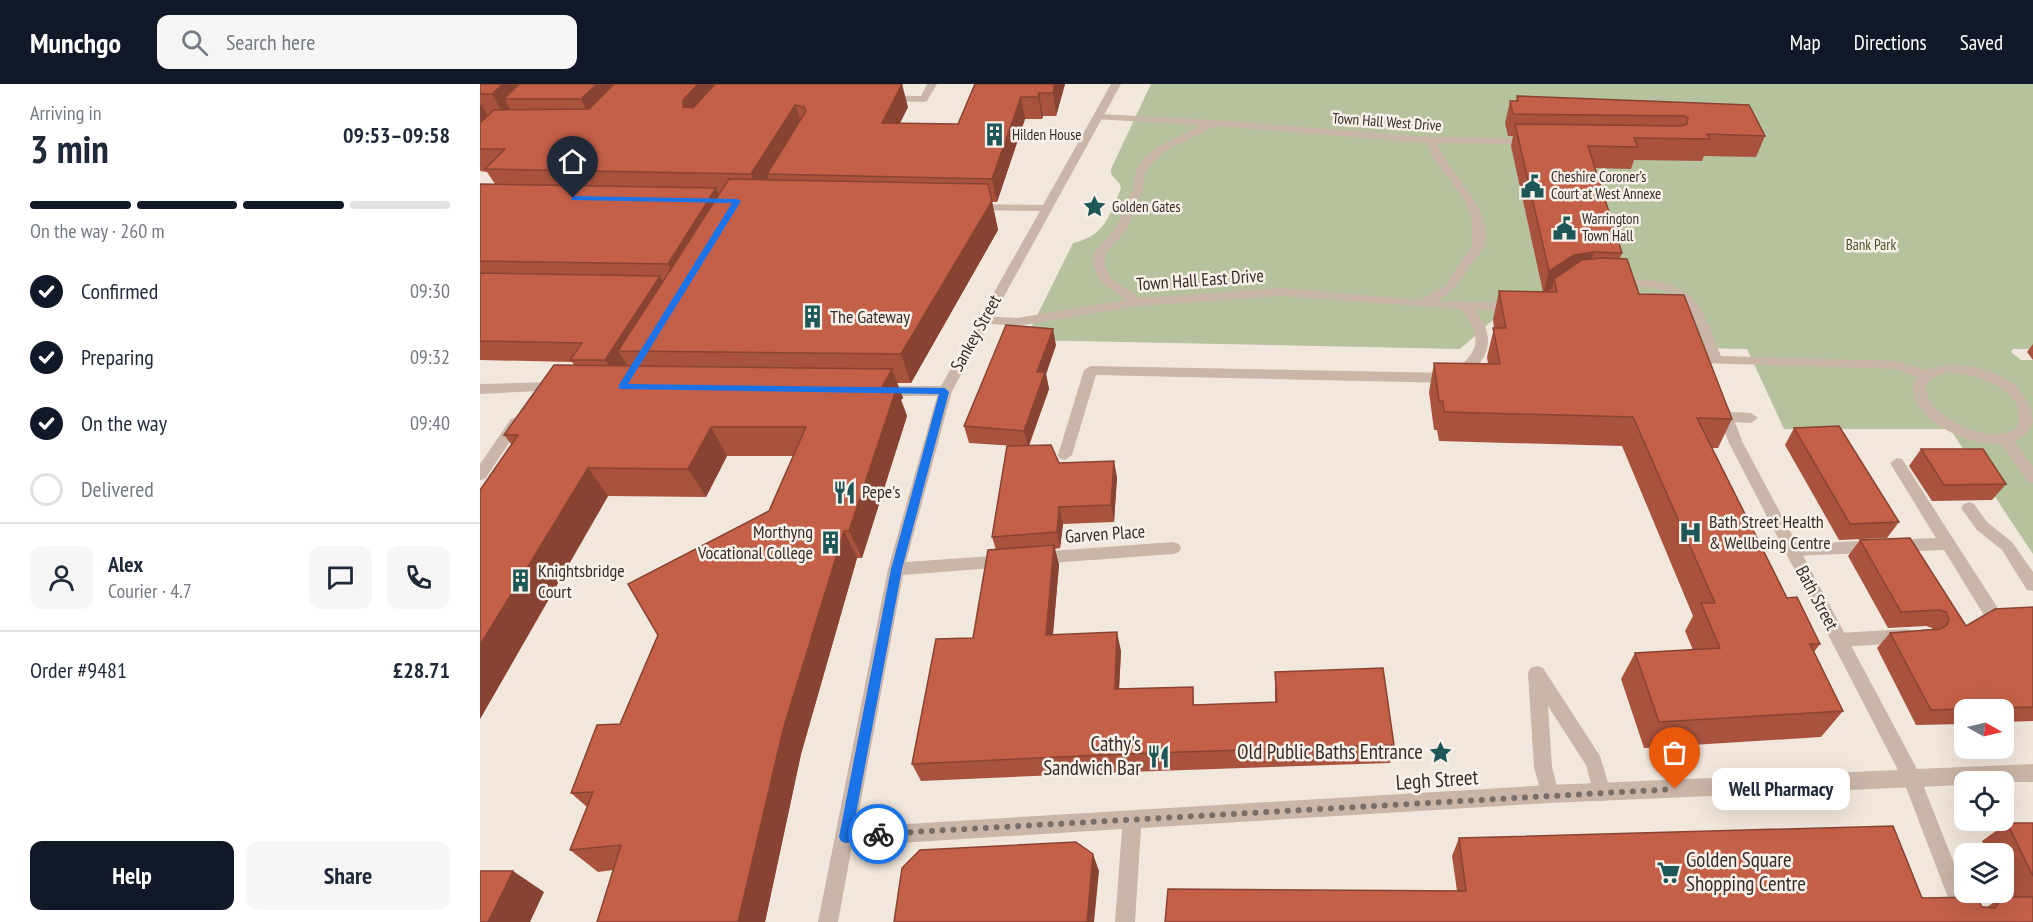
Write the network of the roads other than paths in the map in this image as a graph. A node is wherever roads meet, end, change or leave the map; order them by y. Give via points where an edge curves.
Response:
1 (870, 84) edge
2 (932, 84) edge
3 (1116, 84) edge
4 (1098, 117) junction
5 (1214, 123) junction
6 (1431, 140) junction
7 (1547, 141) edge
8 (962, 207) edge
9 (1047, 208) junction
10 (1601, 282) edge
11 (1138, 302) junction
12 (1422, 304) junction
13 (1465, 306) junction
14 (1529, 307) edge
15 (983, 320) junction
16 (1716, 360) junction
17 (1925, 375) junction
18 (1710, 377) edge
19 (574, 387) edge
20 (480, 389) edge
21 (538, 390) junction
22 (870, 390) edge
23 (945, 392) junction
24 (1717, 394) edge
25 (1726, 417) junction
26 (1751, 418) dead end
27 (2004, 439) junction
28 (1065, 455) dead end
29 (1897, 463) dead end
30 (480, 475) edge
31 (2033, 478) edge
32 (1969, 508) dead end
33 (1948, 544) junction
34 (1173, 548) dead end
35 (1792, 550) junction
36 (896, 569) junction
37 (2033, 585) edge
38 (1993, 615) edge
39 (1925, 635) edge
40 (1839, 640) junction
41 (2033, 773) edge
42 (1911, 777) junction
43 (1602, 792) junction
44 (1550, 794) junction
45 (1132, 820) junction
46 (845, 837) junction
47 (1964, 914) edge
48 (828, 922) edge
49 (1125, 922) edge

1 - 2 street via 862,98 924,99
3 - 4 street, Sankey Street
4 - 5 street, Town Hall West Drive
4 - 9 street, Sankey Street
5 - 6 street, Town Hall West Drive
5 - 11 street via 1161,149 1146,162 1121,229 1101,251 1098,263 1106,281
6 - 7 street, Town Hall West Drive
6 - 12 street via 1436,155 1470,201 1478,221 1478,245 1450,288
8 - 9 street
9 - 15 street, Sankey Street
10 - 16 street via 1649,283 1682,294 1698,312
11 - 12 street, Town Hall East Drive via 1281,292
11 - 15 street, Town Hall East Drive via 1017,322
12 - 13 street, Town Hall East Drive
13 - 14 street, Town Hall East Drive
13 - 28 street via 1481,327 1482,352 1469,369 1454,378 1091,370
15 - 23 street, Sankey Street
16 - 17 street via 1897,365
16 - 18 street via 1704,360
17 - 27 street via 1918,383 1918,393 1935,416 1968,434
17 - 27 street via 1935,370 1966,369 1999,380 2013,390 2030,411 2032,421 2019,436
19 - 21 street
20 - 21 street
21 - 30 street
22 - 23 street
23 - 36 street, Sankey Street
24 - 25 street, Bath Street
25 - 26 street
25 - 35 street, Bath Street
27 - 31 street
29 - 33 street
32 - 37 street via 1982,526 2007,546
33 - 35 street
33 - 38 street
34 - 36 street, Garven Place
35 - 40 street, Bath Street
36 - 46 street, Sankey Street
39 - 40 street
40 - 42 street, Bath Street
41 - 42 street, Legh Street
42 - 43 street, Legh Street
42 - 47 street, Bath Street
43 - 44 street, Legh Street
43 - 44 street via 1594,762 1537,673 1543,767
44 - 45 street, Legh Street
45 - 46 street, Legh Street
45 - 49 street
46 - 48 street, Sankey Street

